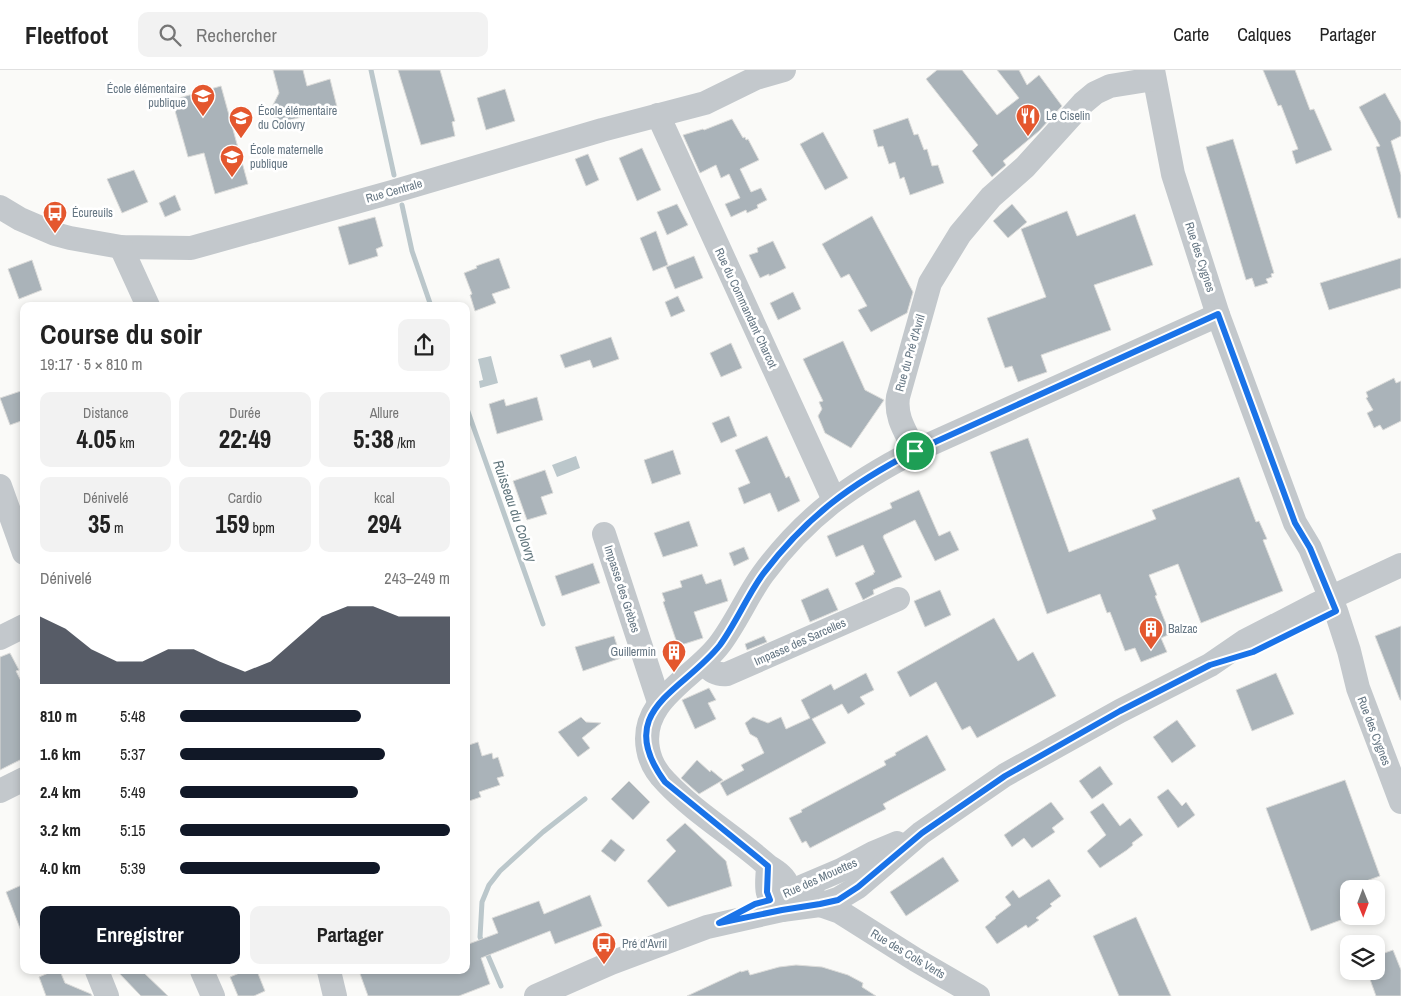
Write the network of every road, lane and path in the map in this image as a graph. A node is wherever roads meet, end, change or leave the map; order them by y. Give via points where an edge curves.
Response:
1 (784, 70) edge
2 (1154, 74) edge
3 (658, 115) junction
4 (0, 208) edge
5 (130, 247) junction
6 (146, 300) edge
7 (1218, 314) junction
8 (915, 451) junction
9 (0, 486) edge
10 (834, 500) junction
11 (604, 534) dead end
12 (20, 542) edge
13 (1401, 565) edge
14 (1401, 582) edge
15 (898, 599) dead end
16 (1325, 608) junction
17 (20, 628) edge
18 (0, 638) edge
19 (703, 663) junction
20 (659, 702) junction
21 (20, 781) edge
22 (0, 791) edge
23 (1401, 802) edge
24 (849, 879) junction
25 (817, 893) junction
26 (780, 901) junction
27 (865, 927) junction
28 (98, 974) edge
29 (203, 974) edge
30 (330, 974) edge
31 (106, 996) edge
32 (213, 996) edge
33 (335, 996) edge
34 (536, 996) edge
35 (978, 996) edge

1 - 3 street, Rue Centrale via 756,78 705,103
2 - 7 street, Rue des Cygnes via 1173,174
2 - 8 street, Rue du Pré d'Avril via 1110,86 1083,103 1025,167 991,197 943,259 930,283 896,409
3 - 5 street, Rue Centrale via 191,248
3 - 10 street, Rue du Commandant Charcot
4 - 5 street, Rue Centrale via 55,234
5 - 6 street
7 - 8 street
7 - 16 street, Rue des Cygnes via 1295,523 1298,553
8 - 10 street via 876,471
9 - 12 street
10 - 19 street via 812,518 762,575 719,645
11 - 20 street, Impasse des Grèbes
13 - 16 street, Rue des Mouettes
14 - 16 street, Rue des Mouettes
15 - 19 street, Impasse des Sarcelles via 727,674 718,674
16 - 23 street, Rue des Cygnes via 1349,651 1358,688
16 - 24 street, Rue des Mouettes via 1253,652 1210,665 1005,776
17 - 18 street
19 - 20 street
20 - 26 street via 648,728 648,751 653,765 665,782 768,866 767,892
21 - 22 street
24 - 25 street, Rue des Mouettes via 838,900
24 - 27 street, Rue des Cols Verts
25 - 26 street, Rue des Mouettes
25 - 27 street, Rue des Cols Verts
26 - 34 street, Rue des Mouettes via 755,904 719,923 611,963
27 - 35 street, Rue des Cols Verts
28 - 31 street
29 - 32 street
30 - 33 street

